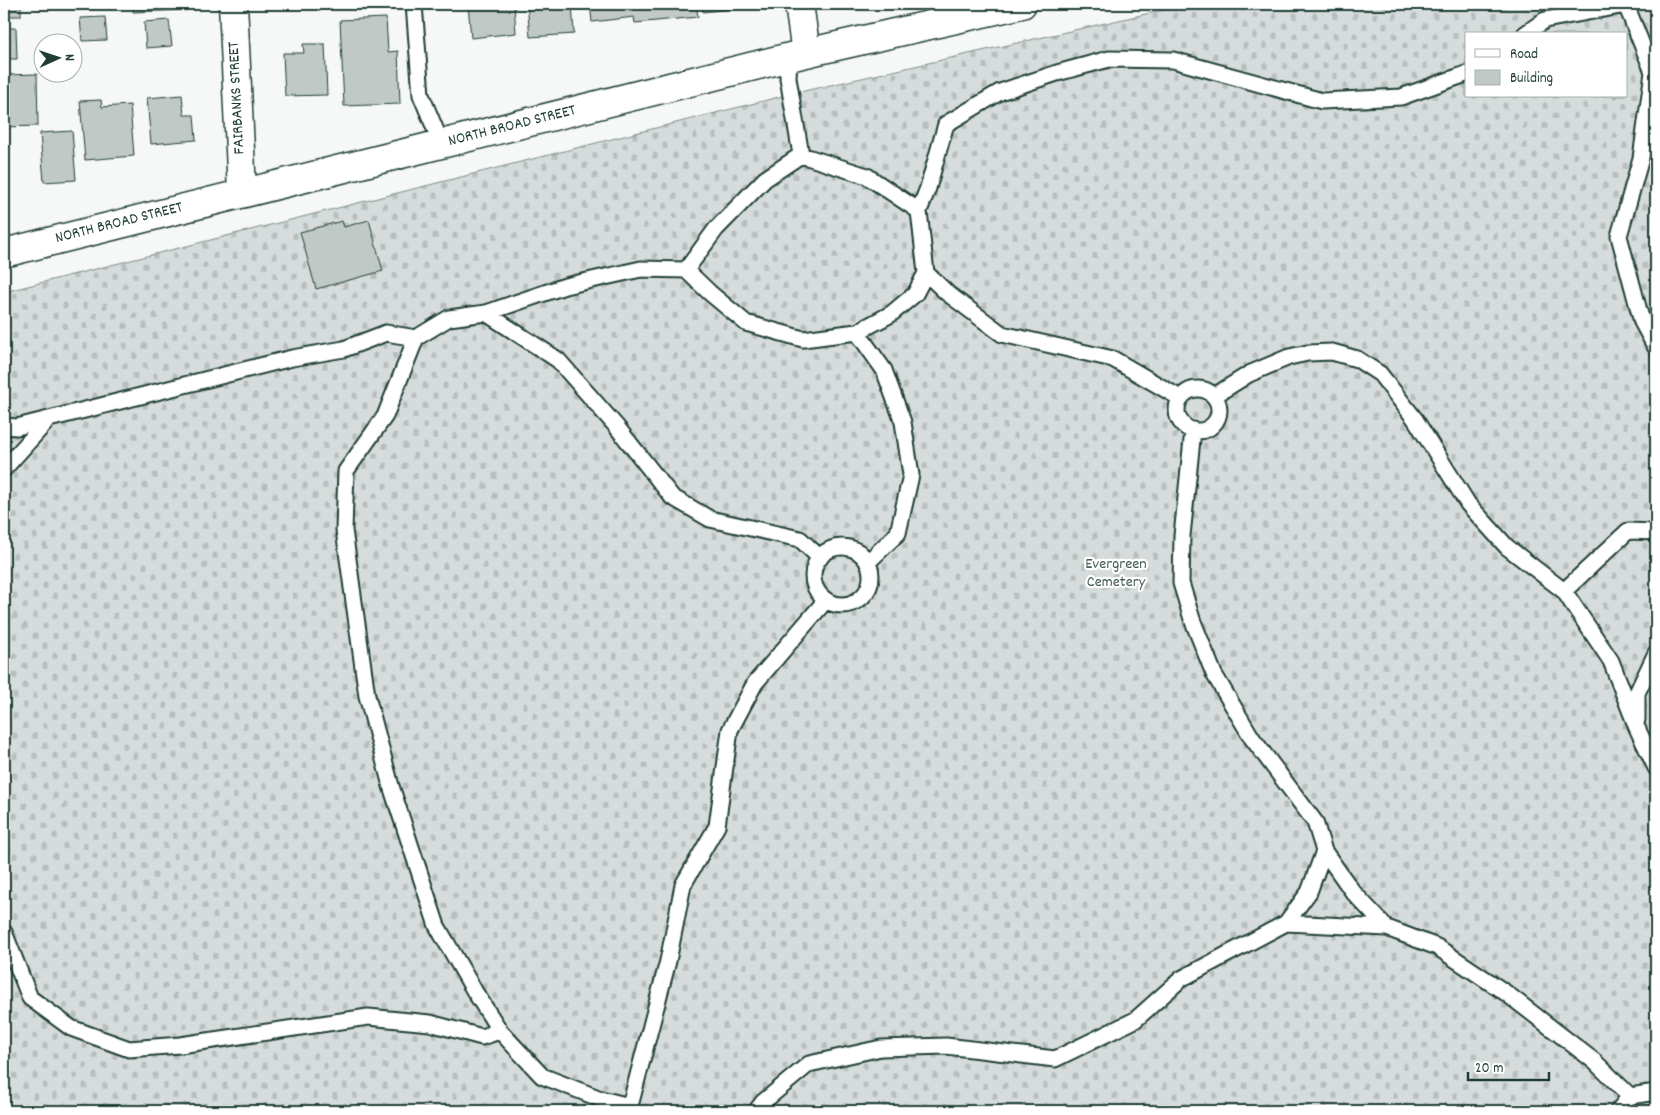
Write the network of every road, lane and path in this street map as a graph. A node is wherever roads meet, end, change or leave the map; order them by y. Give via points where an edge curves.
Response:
1 (233, 4) edge
2 (414, 4) edge
3 (799, 4) edge
4 (1022, 4) edge
5 (1627, 4) edge
6 (1528, 32) edge
7 (797, 55) junction
8 (1465, 74) edge
9 (441, 143) junction
10 (800, 155) junction
11 (242, 192) junction
12 (919, 211) junction
13 (4, 248) edge
14 (686, 270) junction
15 (926, 273) junction
16 (486, 313) junction
17 (856, 332) junction
18 (416, 338) junction
19 (1656, 348) edge
20 (1214, 396) junction
21 (1180, 398) junction
22 (49, 419) junction
23 (4, 426) edge
24 (1193, 430) junction
25 (4, 469) edge
26 (1656, 532) edge
27 (820, 558) junction
28 (868, 562) junction
29 (1564, 591) junction
30 (826, 600) junction
31 (1656, 653) edge
32 (1636, 728) junction
33 (1656, 768) edge
34 (1324, 851) junction
35 (1286, 923) junction
36 (1388, 928) junction
37 (4, 932) edge
38 (500, 1031) junction
39 (1656, 1092) edge
40 (1630, 1096) junction
41 (632, 1109) edge
42 (756, 1111) edge
43 (1618, 1111) edge

1 - 11 main road, FAIRBANKS STREET
2 - 9 lane via 421,95
3 - 7 main road
4 - 7 main road, NORTH BROAD STREET
5 - 6 lane via 1545,20
5 - 19 lane via 1652,72 1641,158 1619,236 1642,322
7 - 9 main road, NORTH BROAD STREET
7 - 10 lane via 788,78
8 - 12 lane via 1402,97 1322,102 1173,60 1109,59 1000,92 946,124
9 - 11 main road, NORTH BROAD STREET
10 - 12 lane via 867,176
10 - 14 lane via 765,179 716,229
11 - 13 main road, NORTH BROAD STREET
12 - 15 lane
14 - 16 lane via 641,269 565,286
14 - 17 lane via 746,323 803,339
15 - 17 lane via 915,294 891,314
15 - 21 lane via 1002,334 1114,359
16 - 18 lane via 449,318
16 - 27 lane via 558,360 672,497 710,519 800,539
17 - 28 lane via 884,370 904,422 911,475 898,533
18 - 22 lane via 386,333 344,349 292,358
18 - 38 lane via 385,416 346,471 344,530 367,696 391,786 437,926
20 - 21 lane via 1198,388 1191,389
20 - 24 lane via 1219,406 1216,420 1206,429
20 - 29 lane via 1249,374 1289,357 1332,352 1357,359 1380,374 1415,419 1468,504 1507,547
21 - 24 lane via 1176,411 1178,418 1186,428
22 - 23 lane via 16,427
22 - 25 lane
24 - 34 lane via 1182,536 1181,583 1192,619 1214,674 1252,738 1315,822
26 - 29 lane via 1628,531
27 - 28 lane via 836,548 845,547 862,555
27 - 30 lane via 815,566 815,585
28 - 30 lane via 871,581 862,598 844,605
29 - 32 lane via 1611,661
30 - 41 lane via 755,682 730,730 717,826 683,885
31 - 32 lane via 1637,693
32 - 33 lane
34 - 35 lane via 1309,892
34 - 36 lane via 1353,892
35 - 36 lane
35 - 42 lane via 1181,979 1135,1020 1055,1059 946,1046 881,1048 809,1064
36 - 40 lane via 1438,947 1506,993 1594,1061
37 - 38 lane via 30,998 71,1028 129,1049 180,1045 368,1017 430,1023 482,1037
38 - 41 lane via 542,1076
39 - 40 lane
40 - 43 lane

